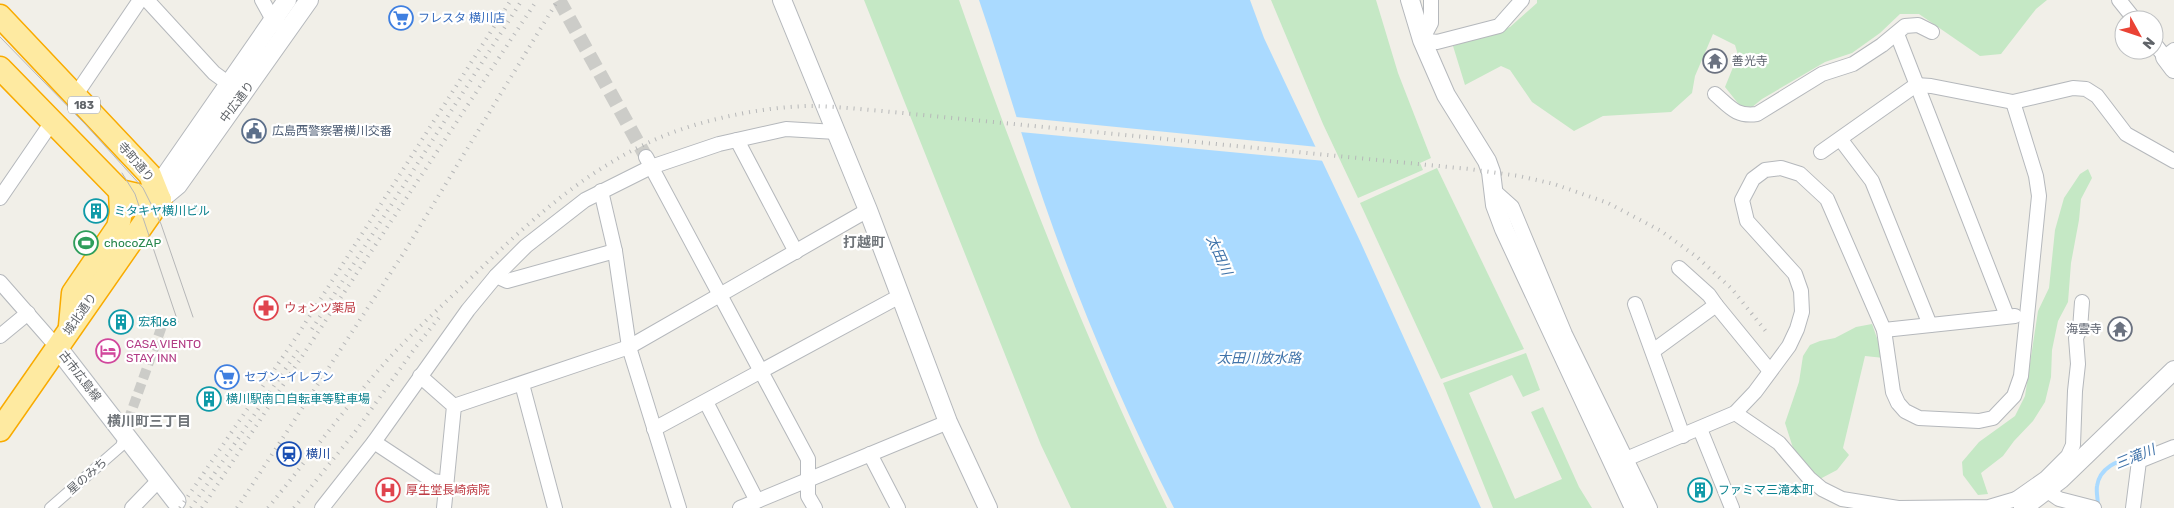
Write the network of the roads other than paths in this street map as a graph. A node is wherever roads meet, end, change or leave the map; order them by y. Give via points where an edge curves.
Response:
1 (140, 0) edge
2 (147, 0) edge
3 (262, 0) edge
4 (286, 0) edge
5 (309, 0) edge
6 (782, 0) edge
7 (1410, 0) edge
8 (1431, 0) edge
9 (1522, 0) edge
10 (0, 16) edge
11 (273, 20) junction
12 (288, 30) junction
13 (1932, 32) dead end
14 (1897, 34) junction
15 (1422, 40) junction
16 (0, 68) edge
17 (229, 84) junction
18 (1916, 86) junction
19 (1715, 94) dead end
20 (75, 96) junction
21 (2013, 102) junction
22 (52, 122) junction
23 (836, 132) junction
24 (737, 140) junction
25 (1841, 140) junction
26 (1821, 152) dead end
27 (2174, 161) edge
28 (648, 162) junction
29 (120, 191) junction
30 (601, 191) junction
31 (0, 198) edge
32 (160, 200) junction
33 (868, 210) junction
34 (615, 251) junction
35 (796, 252) junction
36 (1679, 268) dead end
37 (496, 276) junction
38 (0, 282) edge
39 (720, 296) junction
40 (900, 296) junction
41 (2082, 302) dead end
42 (1635, 304) dead end
43 (1716, 305) junction
44 (28, 313) junction
45 (2027, 314) junction
46 (2007, 316) junction
47 (1930, 325) junction
48 (70, 328) junction
49 (1884, 330) junction
50 (0, 336) edge
51 (57, 347) junction
52 (629, 347) junction
53 (1653, 352) junction
54 (2174, 370) edge
55 (762, 371) junction
56 (1770, 372) junction
57 (420, 376) junction
58 (522, 384) junction
59 (1585, 389) junction
60 (706, 402) junction
61 (454, 406) junction
62 (1735, 414) junction
63 (948, 422) junction
64 (654, 429) junction
65 (1700, 429) junction
66 (0, 430) edge
67 (1683, 436) junction
68 (374, 442) junction
69 (122, 443) dead end
70 (2174, 447) edge
71 (870, 454) junction
72 (1626, 458) junction
73 (808, 479) junction
74 (159, 480) junction
75 (446, 483) junction
76 (2046, 490) junction
77 (176, 501) dead end
78 (757, 501) junction
79 (2021, 505) edge
80 (50, 508) edge
81 (132, 508) edge
82 (322, 508) edge
83 (444, 508) edge
84 (555, 508) edge
85 (679, 508) edge
86 (740, 508) edge
87 (816, 508) edge
88 (898, 508) edge
89 (988, 508) edge
90 (1634, 508) edge
91 (1650, 508) edge
92 (1732, 508) edge
93 (2094, 508) edge
94 (2134, 508) edge

1 - 20 street
2 - 17 street via 214,73
3 - 11 street
4 - 11 street
5 - 12 street, 中広通り
6 - 23 street
7 - 15 street
8 - 15 street via 1431,23
9 - 15 street via 1499,26 1437,42
10 - 20 highway, 寺町通り / 183
11 - 12 street
11 - 17 street
12 - 32 street, 中広通り via 178,185
13 - 14 street via 1918,25 1905,26
14 - 18 street
14 - 19 street via 1853,64 1822,74 1756,114 1736,112
15 - 59 street via 1446,95 1487,161 1495,205 1504,229
16 - 22 highway, 183
17 - 32 street via 165,176
18 - 21 street
18 - 25 street
18 - 46 street
20 - 32 highway, 寺町通り / 183 via 150,175
21 - 27 street via 2073,88 2086,89 2097,96 2126,134
21 - 45 street via 2039,196
22 - 29 highway, 183
22 - 31 street
23 - 24 street via 786,129
23 - 33 street
24 - 28 street
24 - 35 street
25 - 26 street
25 - 47 street via 1872,181
28 - 30 street
28 - 39 street
29 - 32 highway, 寺町通り
29 - 48 highway via 118,227 73,293
30 - 34 street
30 - 37 street via 526,246
32 - 48 highway, 城北通り
33 - 35 street
33 - 40 street
34 - 37 street via 507,281
34 - 52 street
35 - 39 street
36 - 43 street
37 - 57 street
38 - 44 street
39 - 52 street
39 - 55 street
40 - 55 street
40 - 63 street
41 - 79 street via 2076,338 2078,364 2073,445 2068,456
42 - 53 street
43 - 53 street
43 - 56 street
44 - 50 street
44 - 51 street
45 - 46 street
45 - 49 street via 2021,376 2014,396 1993,418 1979,421 1919,418 1905,411 1893,392
46 - 47 street
47 - 49 street
48 - 51 highway, 城北通り
49 - 56 street via 1827,199 1800,174 1781,168 1765,170 1753,179 1745,192 1743,208 1747,221 1794,274 1801,291 1802,312 1789,346
51 - 66 highway, 城北通り
51 - 74 main road, 古市広島線
52 - 58 street
52 - 64 street
53 - 67 street
54 - 76 street
55 - 60 street
55 - 73 street via 808,459
56 - 62 street
57 - 61 street
57 - 68 street
58 - 61 street
58 - 84 street
59 - 72 street
59 - 90 street
60 - 64 street
60 - 78 street
61 - 75 street
62 - 65 street
62 - 79 street via 1779,443 1809,478 1842,499 1907,508
63 - 71 street
63 - 89 street
64 - 85 street
65 - 67 street
65 - 92 street
67 - 72 street
68 - 75 street via 432,481
68 - 82 street
69 - 80 street, 星のみち
70 - 94 street via 2139,461
71 - 73 street
71 - 88 street
72 - 91 street
73 - 78 street
73 - 87 street via 808,496
74 - 77 main road, 古市広島線
74 - 81 street
75 - 83 street
76 - 79 street
76 - 93 street via 2059,499
78 - 86 street

